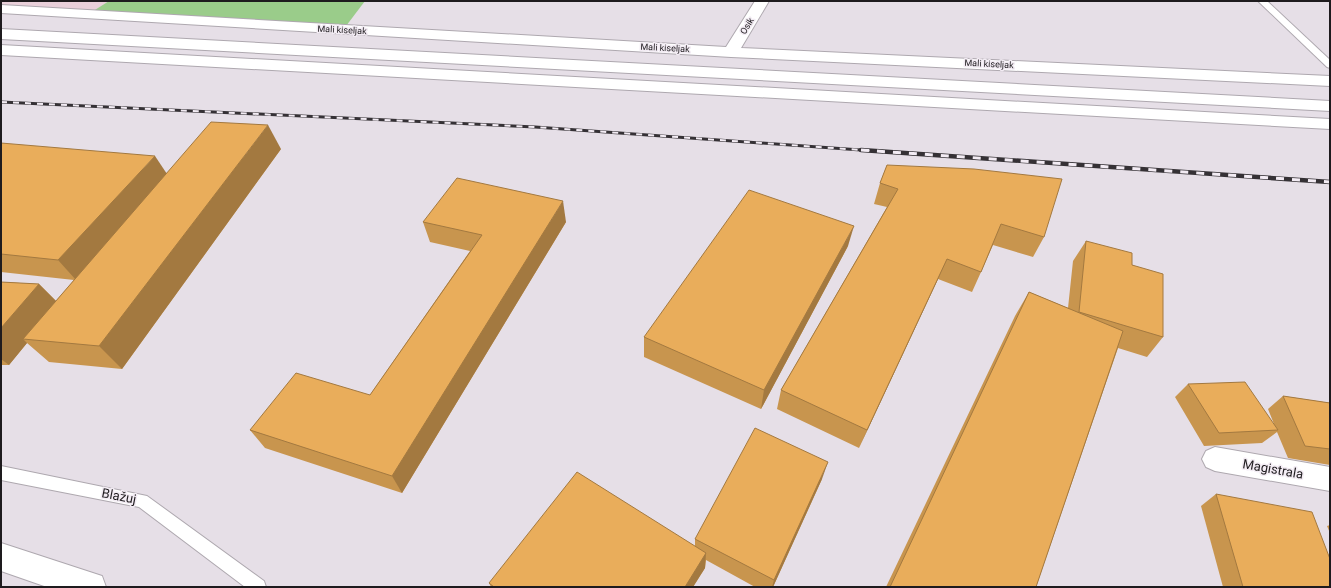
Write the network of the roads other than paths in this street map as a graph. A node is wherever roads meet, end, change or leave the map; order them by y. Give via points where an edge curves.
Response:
1 (762, 1) edge
2 (1262, 1) edge
3 (1, 9) edge
4 (1, 34) edge
5 (1, 50) edge
6 (731, 52) junction
7 (1330, 65) edge
8 (1330, 81) edge
9 (1330, 106) edge
10 (1330, 124) edge
11 (1215, 460) dead end
12 (1, 473) edge
13 (1330, 479) edge
14 (1, 557) edge
15 (91, 587) edge
16 (258, 587) edge

1 - 6 main road, Osik
2 - 7 lane
3 - 6 main road, Mali kiseljak
4 - 9 main road
5 - 10 main road
6 - 8 main road, Mali kiseljak
11 - 13 main road, Magistrala
12 - 16 lane, Blažuj via 142,501
14 - 15 main road

